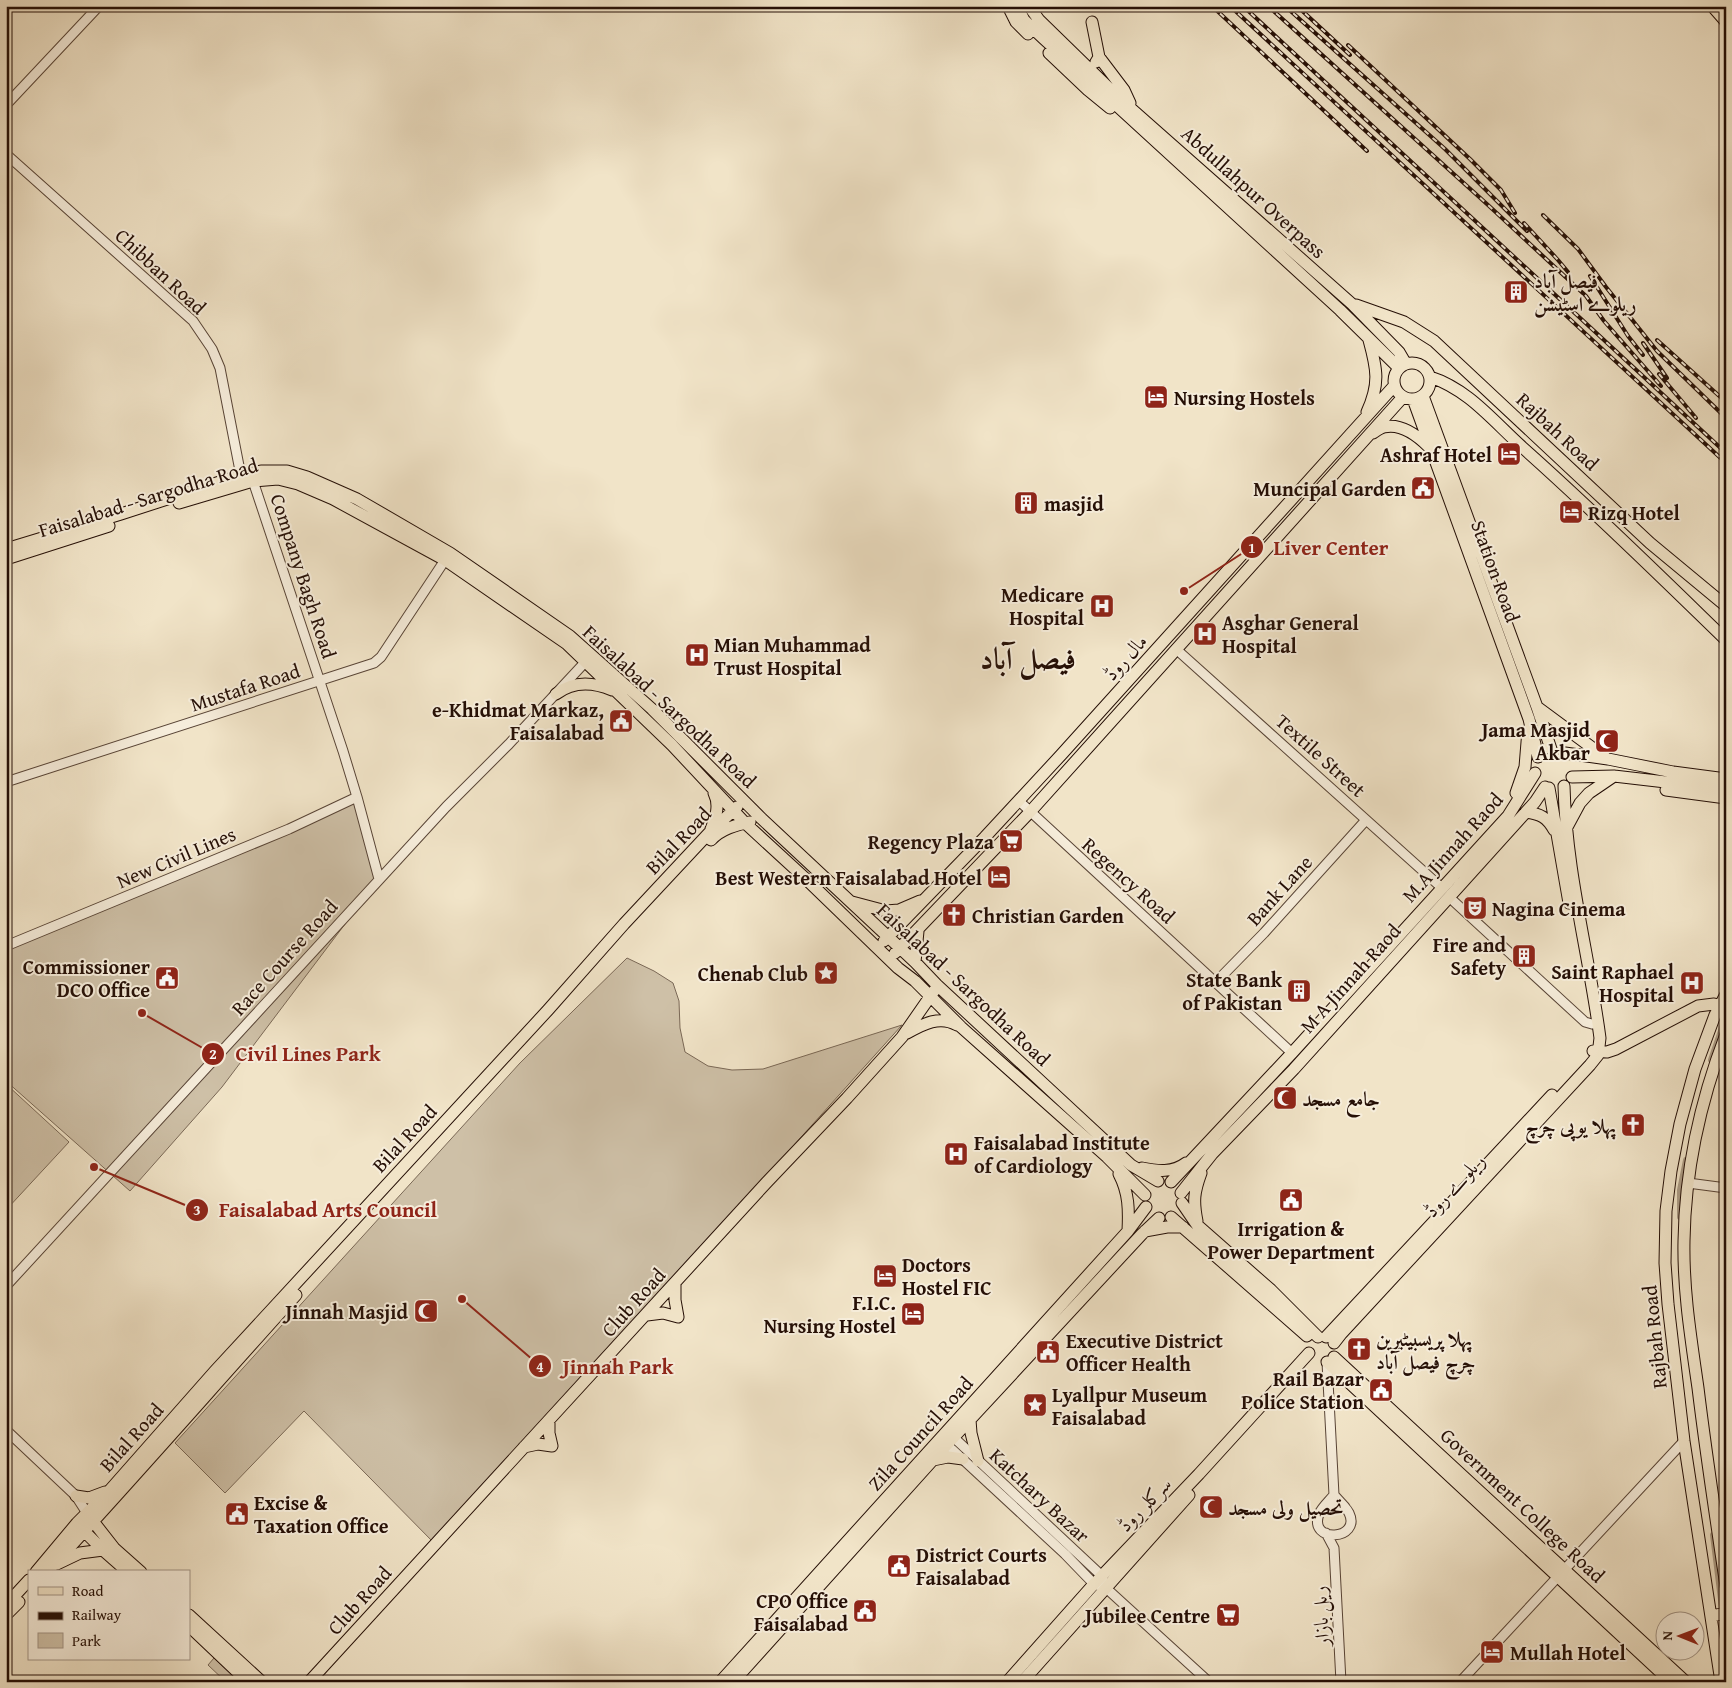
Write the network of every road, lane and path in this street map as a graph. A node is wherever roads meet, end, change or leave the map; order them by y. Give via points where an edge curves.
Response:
1 (99, 6) edge
2 (1008, 6) edge
3 (1017, 6) edge
4 (1029, 6) edge
5 (1712, 6) edge
6 (1721, 6) edge
7 (1726, 12) edge
8 (1092, 22) dead end
9 (1726, 22) edge
10 (1099, 56) junction
11 (1067, 59) junction
12 (1090, 69) junction
13 (6, 105) edge
14 (1133, 109) junction
15 (6, 154) edge
16 (1352, 304) junction
17 (1368, 338) junction
18 (1402, 366) junction
19 (1467, 371) junction
20 (1430, 376) junction
21 (1394, 386) junction
22 (1453, 387) junction
23 (1413, 398) junction
24 (1360, 424) junction
25 (1367, 436) junction
26 (1434, 452) junction
27 (1564, 462) junction
28 (1553, 475) junction
29 (241, 476) junction
30 (253, 481) junction
31 (6, 549) edge
32 (6, 559) edge
33 (445, 560) junction
34 (1726, 606) edge
35 (1726, 640) edge
36 (1176, 649) junction
37 (589, 659) junction
38 (321, 681) junction
39 (618, 693) junction
40 (556, 694) junction
41 (1537, 707) junction
42 (1529, 719) junction
43 (1551, 750) junction
44 (1565, 753) junction
45 (1538, 757) junction
46 (1608, 759) junction
47 (1535, 774) junction
48 (1614, 776) junction
49 (1572, 777) junction
50 (1627, 778) junction
51 (1672, 778) junction
52 (1726, 779) edge
53 (6, 782) edge
54 (710, 785) junction
55 (1564, 786) junction
56 (1547, 788) junction
57 (1726, 789) edge
58 (357, 797) junction
59 (1726, 798) edge
60 (744, 801) junction
61 (1019, 801) junction
62 (732, 811) junction
63 (1030, 812) junction
64 (1526, 812) junction
65 (1508, 816) junction
66 (762, 819) junction
67 (1366, 820) junction
68 (745, 823) junction
69 (1561, 832) junction
70 (709, 833) junction
71 (379, 879) junction
72 (1446, 892) junction
73 (926, 899) junction
74 (850, 902) junction
75 (918, 931) junction
76 (888, 938) junction
77 (6, 946) edge
78 (877, 947) junction
79 (900, 949) junction
80 (890, 959) junction
81 (915, 962) junction
82 (1216, 982) junction
83 (937, 985) junction
84 (1726, 994) edge
85 (931, 997) junction
86 (1723, 1006) edge
87 (1592, 1024) junction
88 (961, 1027) junction
89 (1726, 1034) edge
90 (902, 1037) junction
91 (1596, 1051) junction
92 (1292, 1053) junction
93 (1682, 1124) junction
94 (1697, 1127) junction
95 (1112, 1157) junction
96 (1202, 1158) junction
97 (1132, 1165) junction
98 (1158, 1181) junction
99 (1171, 1182) junction
100 (1688, 1182) junction
101 (1726, 1188) edge
102 (1145, 1195) junction
103 (1182, 1198) junction
104 (1146, 1207) junction
105 (1171, 1217) junction
106 (1159, 1218) junction
107 (1197, 1225) junction
108 (1183, 1227) junction
109 (1128, 1231) junction
110 (1145, 1231) junction
111 (675, 1283) junction
112 (6, 1286) edge
113 (647, 1315) junction
114 (1299, 1329) junction
115 (1323, 1339) junction
116 (1312, 1356) junction
117 (1330, 1359) junction
118 (1297, 1364) junction
119 (549, 1420) junction
120 (970, 1420) junction
121 (6, 1430) edge
122 (947, 1438) junction
123 (1684, 1441) junction
124 (524, 1447) junction
125 (962, 1459) junction
126 (933, 1460) junction
127 (978, 1461) junction
128 (112, 1494) junction
129 (1334, 1495) junction
130 (76, 1496) junction
131 (1325, 1506) junction
132 (1345, 1507) junction
133 (90, 1517) junction
134 (80, 1527) junction
135 (100, 1531) junction
136 (1345, 1531) junction
137 (1326, 1534) junction
138 (1334, 1548) junction
139 (103, 1550) junction
140 (49, 1569) edge
141 (38, 1570) edge
142 (126, 1570) edge
143 (139, 1570) edge
144 (1561, 1573) junction
145 (1098, 1580) junction
146 (28, 1581) edge
147 (1726, 1586) edge
148 (1106, 1588) junction
149 (28, 1592) edge
150 (6, 1605) edge
151 (790, 1611) junction
152 (1718, 1614) edge
153 (6, 1615) edge
154 (190, 1616) edge
155 (190, 1627) edge
156 (248, 1682) edge
157 (262, 1682) edge
158 (309, 1682) edge
159 (720, 1682) edge
160 (733, 1682) edge
161 (1007, 1682) edge
162 (1022, 1682) edge
163 (1209, 1682) edge
164 (1341, 1682) edge
165 (1460, 1682) edge
166 (1671, 1682) edge
167 (1686, 1682) edge
168 (1721, 1682) edge

1 - 13 street
2 - 11 main road via 1016,22
3 - 11 main road via 1024,20
4 - 11 main road
5 - 9 main road
6 - 7 main road
8 - 10 main road
10 - 12 main road
10 - 14 main road via 1124,90
11 - 12 main road, Abdullahpur Overpass
11 - 17 main road, Abdullahpur Overpass
12 - 14 main road, Abdullahpur Overpass
14 - 16 main road, Abdullahpur Overpass
15 - 29 street, Chibban Road via 193,321 212,349 220,368
16 - 18 main road, Abdullahpur Overpass via 1399,352
16 - 19 main road, Rajbah Road via 1413,327
17 - 18 main road, Abdullahpur Overpass
17 - 24 main road via 1376,366 1374,397
18 - 20 main road via 1419,364
18 - 21 main road via 1394,377
19 - 22 main road
19 - 27 main road, Rajbah Road
20 - 22 main road, Rajbah Road
20 - 23 main road via 1429,387
21 - 23 main road
21 - 24 main road, مال روڈ
22 - 28 main road, Rajbah Road via 1466,395
23 - 25 main road, مال روڈ
23 - 26 main road, Station Road
23 - 41 main road, Station Road
24 - 61 main road, مال روڈ
25 - 26 main road via 1384,427 1399,428 1416,434
25 - 36 main road, مال روڈ
26 - 42 main road, Station Road
27 - 28 main road
27 - 34 main road, Rajbah Road via 1650,543
28 - 35 main road, Rajbah Road
29 - 31 main road, Faisalabad - Sargodha Road
29 - 37 main road, Faisalabad - Sargodha Road via 261,471 287,471 357,499 450,553 570,636
30 - 32 main road, Faisalabad - Sargodha Road
30 - 33 main road, Faisalabad - Sargodha Road via 278,479 333,498
30 - 38 street, Company Bagh Road
33 - 37 main road, Faisalabad - Sargodha Road
33 - 38 street, Mustafa Road via 381,657 374,663
36 - 63 main road, مال روڈ
36 - 67 street, Textile Street
37 - 39 main road, Faisalabad - Sargodha Road
37 - 40 street, Race Course Road
37 - 60 main road, Faisalabad - Sargodha Road via 652,709
38 - 53 street, Mustafa Road
38 - 58 street, Company Bagh Road
39 - 40 main road via 601,685 582,684 566,686
39 - 54 main road, Faisalabad - Sargodha Road
40 - 71 street, Race Course Road
41 - 43 main road, Station Road
41 - 46 main road
42 - 45 main road, Station Road
42 - 65 main road via 1525,767
43 - 44 main road
43 - 45 main road
44 - 46 main road
44 - 49 main road via 1573,764
45 - 47 main road
46 - 51 main road
47 - 56 main road
47 - 65 main road, M.A Jinnah Raod
48 - 49 main road
48 - 50 main road
48 - 69 main road via 1589,793
49 - 55 main road
50 - 51 main road
50 - 59 main road via 1634,786
51 - 52 main road
51 - 57 main road
54 - 62 main road, Faisalabad - Sargodha Road
54 - 70 main road via 718,800
55 - 56 main road
55 - 69 main road
56 - 64 main road, M A Jinnah Raod
56 - 69 main road
58 - 71 street, Company Bagh Road
58 - 77 street, New Civil Lines
60 - 62 main road, Bilal Road
60 - 66 main road, Faisalabad - Sargodha Road
61 - 63 street, Regency Road
61 - 73 main road, مال روڈ
62 - 68 main road, Faisalabad - Sargodha Road
62 - 70 main road, Bilal Road
63 - 75 main road, مال روڈ
63 - 82 street, Regency Road
64 - 69 main road via 1544,816
64 - 72 main road, M A Jinnah Raod
65 - 72 main road, M.A Jinnah Raod
66 - 68 main road, Bilal Road
66 - 74 main road, Faisalabad - Sargodha Road
67 - 72 street, Textile Street
67 - 82 street, Bank Lane
68 - 78 main road, Faisalabad - Sargodha Road
68 - 128 main road, Bilal Road via 716,835 163,1443
69 - 87 main road
69 - 91 main road via 1598,1024 1600,1038
70 - 128 main road, Bilal Road via 221,1364
71 - 112 street, Race Course Road
72 - 87 street, Textile Street via 1585,1022
72 - 92 main road, M.A Jinnah Raod
72 - 96 main road, M A Jinnah Raod via 1294,1069
73 - 74 main road via 886,912
73 - 76 main road, مال روڈ
74 - 76 main road, Faisalabad - Sargodha Road
75 - 79 main road, مال روڈ
75 - 81 main road
76 - 78 main road, مال روڈ
76 - 79 main road, Faisalabad - Sargodha Road
78 - 80 main road, Faisalabad - Sargodha Road
79 - 80 main road, مال روڈ
79 - 81 main road, Faisalabad - Sargodha Road
80 - 85 main road, Faisalabad - Sargodha Road
81 - 83 main road, Faisalabad - Sargodha Road
82 - 92 street, Regency Road
83 - 85 main road, Club Road
83 - 95 main road, Faisalabad - Sargodha Road
84 - 86 main road, Rajbah Road
85 - 88 main road, Faisalabad - Sargodha Road
85 - 90 main road, Club Road
86 - 91 main road via 1698,1006 1612,1051
86 - 93 main road, Rajbah Road via 1695,1068
87 - 91 main road
88 - 90 main road via 949,1020 934,1021
88 - 95 main road, Faisalabad - Sargodha Road
89 - 94 main road, Rajbah Road
90 - 111 main road, Club Road
91 - 115 main road, ریلوے روڈ
92 - 96 main road, M A Jinnah Raod
93 - 94 main road
93 - 123 main road, Rajbah Road via 1666,1211 1665,1263
94 - 100 main road, Rajbah Road
95 - 97 main road, Faisalabad - Sargodha Road
95 - 102 main road, Faisalabad - Sargodha Road
95 - 109 main road via 1126,1187
96 - 97 main road via 1170,1170 1156,1171
96 - 99 main road, M A Jinnah Raod
96 - 103 main road, M A Jinnah Raod
96 - 107 main road via 1194,1192
97 - 98 main road, Faisalabad - Sargodha Road
98 - 99 main road
98 - 102 main road
99 - 103 main road
100 - 101 street
100 - 147 main road, Rajbah Road via 1684,1240 1688,1315
102 - 104 main road
103 - 105 main road via 1176,1214
103 - 107 main road
104 - 106 main road
104 - 109 main road, Zila Council Road
105 - 106 main road
105 - 108 main road
106 - 110 main road, Zila Council Road
107 - 115 main road
108 - 110 main road
108 - 114 main road
109 - 122 main road, Zila Council Road
110 - 120 main road, Zila Council Road
111 - 113 main road, Club Road
111 - 113 main road via 678,1316
113 - 119 main road, Club Road
114 - 115 main road
114 - 118 main road via 1303,1350
115 - 116 main road via 1309,1348
115 - 117 main road via 1336,1348
116 - 117 main road via 1322,1363
116 - 118 main road, سرکلر روڈ
116 - 148 main road, سرکلر روڈ via 1256,1423
117 - 129 street
117 - 144 main road, Government College Road
118 - 145 main road, سرکلر روڈ
119 - 124 main road, Club Road
119 - 124 main road via 552,1446
120 - 122 main road, Zila Council Road
120 - 127 main road
121 - 130 street
122 - 125 street, Katchary Bazar
122 - 126 main road, Zila Council Road
122 - 127 street, Katchary Bazar
122 - 151 main road, Zila Council Road via 847,1542
123 - 144 street
123 - 152 main road, Rajbah Road
124 - 158 main road, Club Road
125 - 126 main road
125 - 145 street, Katchary Bazar via 1065,1554
126 - 151 main road, Zila Council Road
127 - 145 street, Katchary Bazar
128 - 130 main road via 90,1498
128 - 133 main road, Bilal Road
128 - 135 main road
129 - 131 street, ریل بازار
129 - 132 street
130 - 133 street
131 - 132 street via 1335,1503
131 - 137 street, ریل بازار via 1318,1520
132 - 136 street via 1350,1522
133 - 134 main road, Bilal Road
133 - 135 main road
134 - 139 main road
134 - 140 main road, Bilal Road
134 - 141 main road, Bilal Road
135 - 143 main road
136 - 137 street via 1336,1536
136 - 138 street
137 - 138 street, ریل بازار
138 - 164 street, ریل بازار
139 - 140 main road via 80,1553
139 - 142 main road
144 - 165 street
144 - 166 main road
144 - 167 main road, Government College Road
145 - 148 street, Katchary Bazar
145 - 161 main road, سرکلر روڈ
146 - 150 main road
148 - 162 main road, سرکلر روڈ
148 - 163 street, Katchary Bazar
149 - 153 main road
151 - 159 main road, Zila Council Road
151 - 160 main road, Zila Council Road
152 - 168 main road, Rajbah Road
154 - 157 main road
155 - 156 main road

